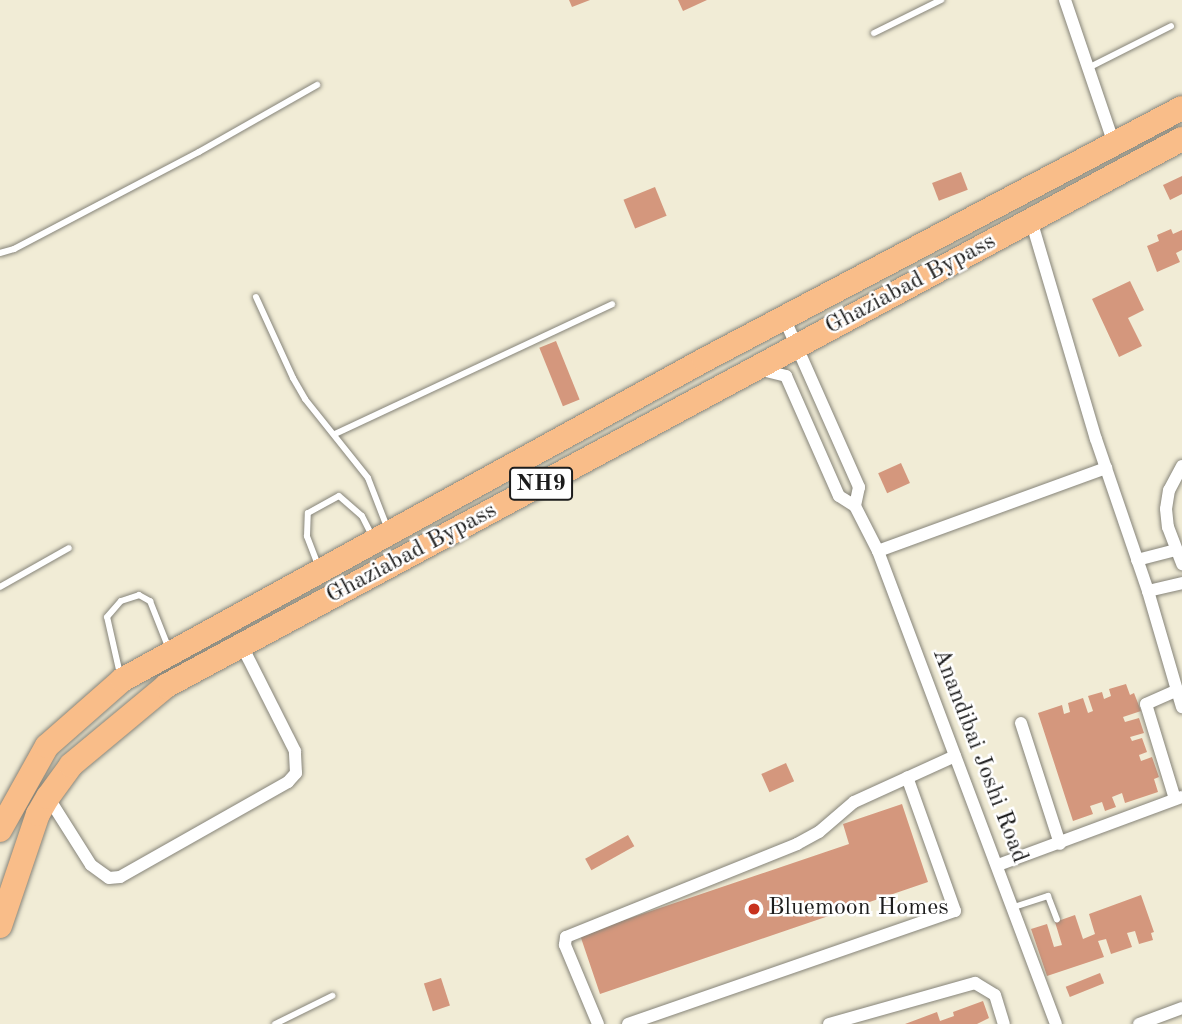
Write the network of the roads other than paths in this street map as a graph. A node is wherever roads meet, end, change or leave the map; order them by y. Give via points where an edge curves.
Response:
1 (941, 0) edge
2 (1065, 0) edge
3 (1171, 26) dead end
4 (874, 33) dead end
5 (1088, 68) junction
6 (317, 85) dead end
7 (1182, 108) edge
8 (1182, 139) edge
9 (1114, 144) junction
10 (1031, 220) junction
11 (0, 253) edge
12 (256, 297) dead end
13 (612, 304) dead end
14 (785, 320) junction
15 (797, 346) junction
16 (754, 369) junction
17 (335, 433) junction
18 (525, 457) junction
19 (1182, 466) edge
20 (1105, 468) junction
21 (537, 486) junction
22 (855, 506) junction
23 (381, 536) junction
24 (69, 548) dead end
25 (1176, 550) junction
26 (878, 551) junction
27 (1137, 560) junction
28 (1182, 564) edge
29 (320, 570) junction
30 (1182, 583) edge
31 (0, 587) edge
32 (1148, 591) junction
33 (242, 646) junction
34 (170, 651) junction
35 (121, 680) junction
36 (1177, 683) edge
37 (1182, 707) edge
38 (1021, 723) dead end
39 (955, 756) junction
40 (907, 777) junction
41 (48, 797) junction
42 (1178, 798) edge
43 (0, 830) edge
44 (1060, 844) junction
45 (998, 865) junction
46 (1014, 907) junction
47 (1057, 919) dead end
48 (0, 926) edge
49 (332, 996) dead end
50 (1182, 1008) edge
51 (275, 1024) edge
52 (598, 1024) edge
53 (628, 1024) edge
54 (829, 1024) edge
55 (1004, 1024) edge
56 (1056, 1024) edge
57 (1139, 1024) edge

1 - 4 lane
2 - 5 street
3 - 5 lane
5 - 9 street
6 - 11 lane
7 - 9 highway, Ghaziabad Bypass / NH9
8 - 10 highway, Ghaziabad Bypass / NH9
9 - 14 highway, Ghaziabad Bypass / NH9
10 - 15 highway, Ghaziabad Bypass / NH9
10 - 20 street
12 - 17 lane via 305,399
13 - 17 lane
14 - 15 street, Anandibai Joshi Road
14 - 18 highway, Ghaziabad Bypass / NH9
15 - 16 highway, Ghaziabad Bypass / NH9
15 - 22 street, Anandibai Joshi Road via 859,487
16 - 21 highway, Ghaziabad Bypass / NH9
16 - 22 street, Anandibai Joshi Road via 786,376 839,496
17 - 23 lane via 368,478
18 - 21 highway
18 - 23 highway, Ghaziabad Bypass / NH9
19 - 25 street via 1169,490 1166,509
20 - 26 street
20 - 27 street
21 - 33 highway, Ghaziabad Bypass / NH9
22 - 26 street, Anandibai Joshi Road
23 - 29 highway, Ghaziabad Bypass / NH9
23 - 29 lane via 339,496 308,513 307,536
24 - 31 lane
25 - 27 street
25 - 28 street
26 - 39 street, Anandibai Joshi Road
27 - 32 street
29 - 34 highway, Ghaziabad Bypass / NH9
30 - 32 street
32 - 36 street
33 - 41 highway, Ghaziabad Bypass / NH9 via 166,686 71,765
33 - 41 street via 295,751 296,772 288,782 120,877 109,878 91,865
34 - 35 highway, Ghaziabad Bypass / NH9
34 - 35 lane via 150,601 139,595 121,601 109,612 107,622
35 - 43 highway, Ghaziabad Bypass / NH9 via 47,746
36 - 37 street
36 - 42 street via 1146,704
38 - 44 street
39 - 40 street
39 - 45 street, Anandibai Joshi Road
40 - 52 street via 854,802 797,844 566,937 565,945
40 - 53 street via 955,911
41 - 48 highway, Ghaziabad Bypass / NH9
42 - 44 street
44 - 45 street
45 - 46 street, Anandibai Joshi Road
46 - 47 lane via 1048,896
46 - 56 street, Anandibai Joshi Road
49 - 51 lane
50 - 57 street
54 - 55 street via 975,983 995,995

